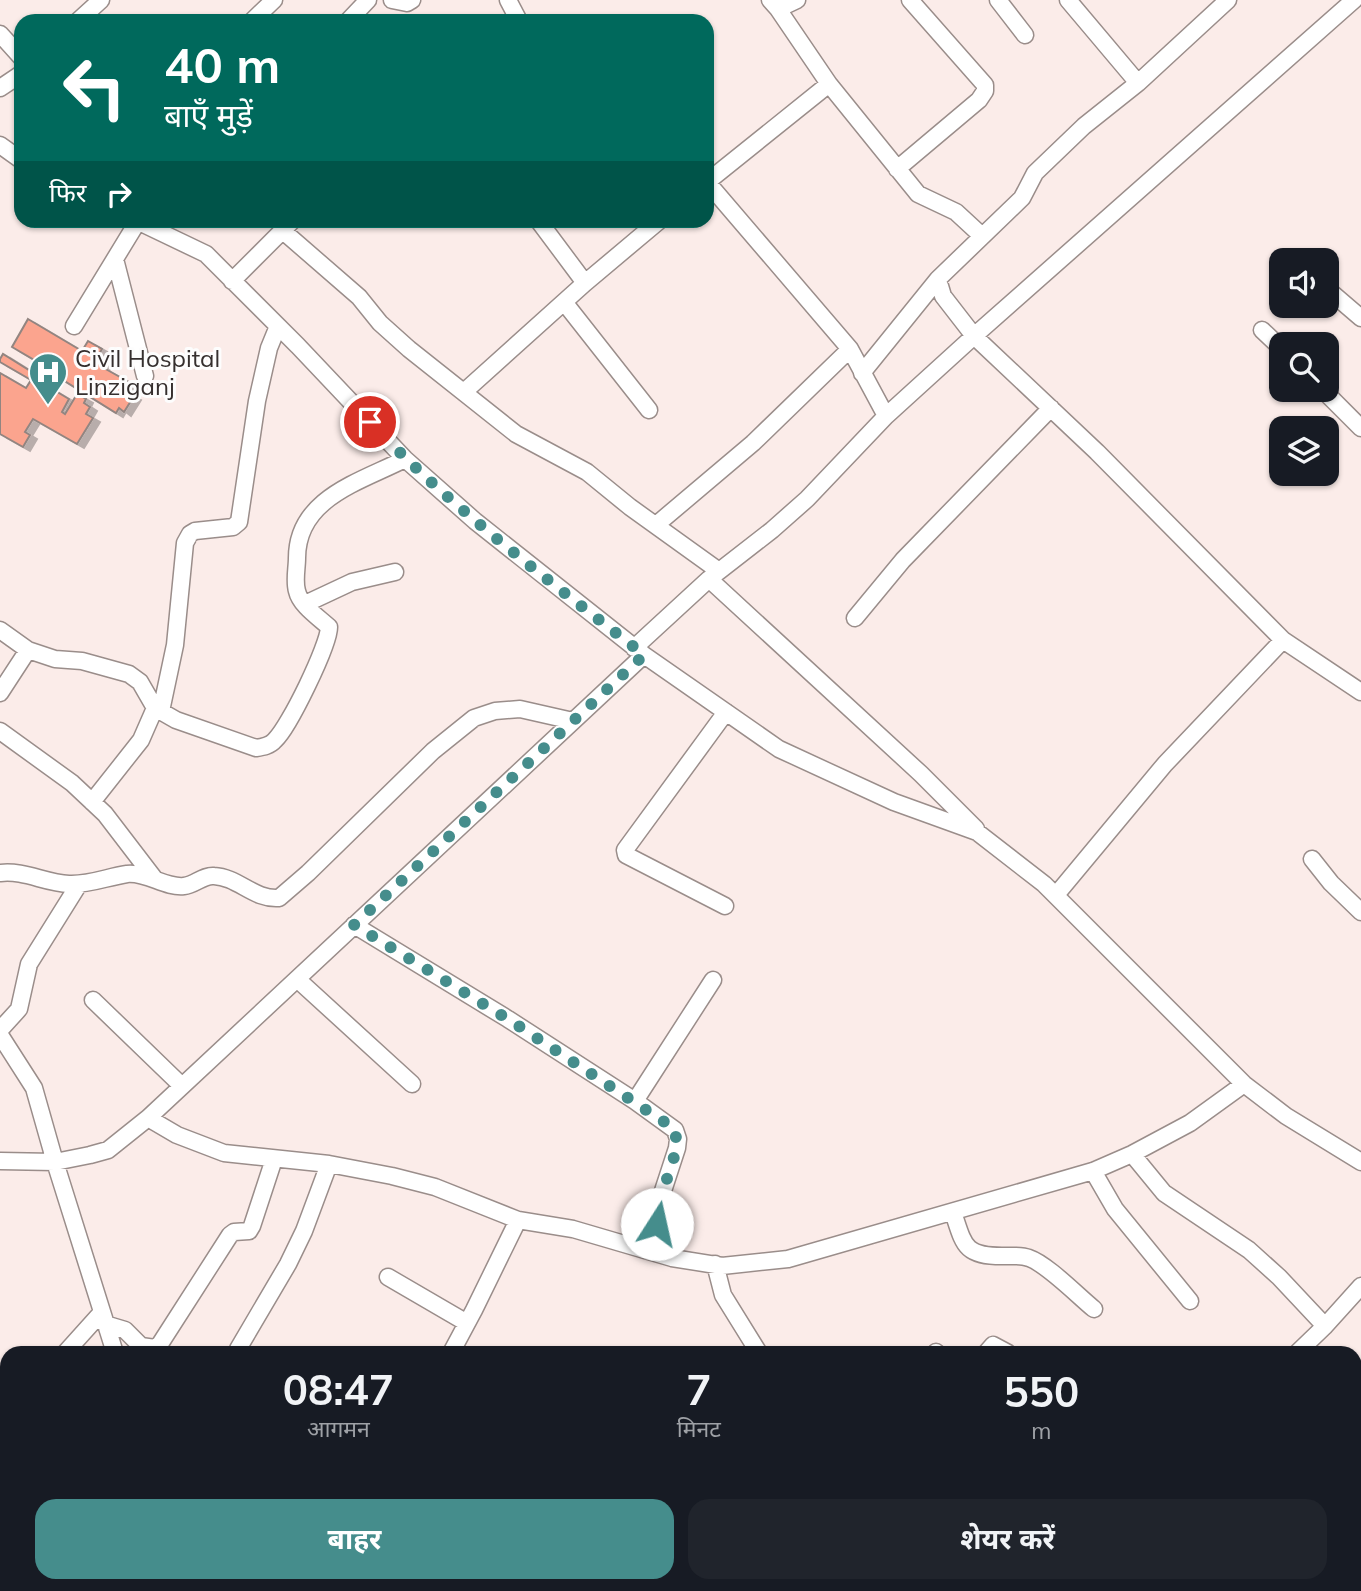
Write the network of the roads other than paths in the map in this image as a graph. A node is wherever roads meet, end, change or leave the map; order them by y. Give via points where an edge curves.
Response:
1 (101, 0) edge
2 (274, 0) edge
3 (368, 0) edge
4 (392, 0) edge
5 (412, 0) edge
6 (797, 0) edge
7 (910, 0) edge
8 (998, 0) edge
9 (1068, 0) edge
10 (1228, 0) edge
11 (1353, 0) edge
12 (774, 4) edge
13 (86, 14) edge
14 (259, 14) edge
15 (355, 14) edge
16 (0, 34) edge
17 (1025, 35) dead end
18 (14, 49) edge
19 (1138, 83) junction
20 (829, 84) junction
21 (897, 169) junction
22 (714, 176) edge
23 (714, 190) edge
24 (132, 228) edge
25 (151, 228) edge
26 (286, 228) edge
27 (290, 228) edge
28 (544, 228) edge
29 (651, 228) edge
30 (982, 236) junction
31 (115, 259) junction
32 (232, 281) junction
33 (585, 284) junction
34 (940, 286) dead end
35 (1339, 299) edge
36 (564, 302) junction
37 (1361, 318) edge
38 (74, 326) dead end
39 (278, 326) junction
40 (1262, 330) dead end
41 (974, 336) junction
42 (1269, 337) edge
43 (850, 349) junction
44 (862, 373) junction
45 (145, 376) dead end
46 (465, 391) junction
47 (1335, 402) edge
48 (1051, 408) junction
49 (649, 411) dead end
50 (886, 416) junction
51 (1361, 428) edge
52 (405, 459) junction
53 (656, 525) junction
54 (395, 572) dead end
55 (714, 575) junction
56 (305, 604) junction
57 (855, 618) dead end
58 (0, 630) edge
59 (1283, 640) junction
60 (29, 650) junction
61 (639, 651) junction
62 (1361, 692) edge
63 (0, 693) edge
64 (158, 710) junction
65 (726, 712) junction
66 (573, 721) junction
67 (0, 731) edge
68 (92, 802) junction
69 (982, 836) junction
70 (1312, 859) dead end
71 (0, 873) edge
72 (154, 878) junction
73 (79, 884) junction
74 (1056, 895) junction
75 (725, 906) dead end
76 (1361, 912) edge
77 (354, 925) junction
78 (297, 979) junction
79 (713, 980) dead end
80 (93, 1000) dead end
81 (1, 1037) edge
82 (412, 1084) dead end
83 (1244, 1084) junction
84 (182, 1086) junction
85 (635, 1101) junction
86 (148, 1118) junction
87 (1132, 1154) junction
88 (274, 1159) junction
89 (0, 1161) edge
90 (55, 1162) junction
91 (1361, 1162) edge
92 (329, 1164) junction
93 (1093, 1171) junction
94 (953, 1212) junction
95 (518, 1220) junction
96 (653, 1252) junction
97 (715, 1264) junction
98 (388, 1277) dead end
99 (1361, 1286) edge
100 (1190, 1301) dead end
101 (1094, 1309) dead end
102 (109, 1322) junction
103 (467, 1323) junction
104 (1325, 1326) junction
105 (75, 1346) edge
106 (114, 1346) edge
107 (141, 1346) edge
108 (158, 1346) edge
109 (240, 1346) edge
110 (455, 1346) edge
111 (755, 1346) edge
112 (1304, 1346) edge

1 - 13 street
2 - 14 street
3 - 15 street
4 - 5 street
6 - 12 street
7 - 21 street via 985,85 985,91
8 - 17 street
9 - 19 street
10 - 19 street
11 - 41 street
12 - 20 street
16 - 18 street
19 - 30 street via 1035,173 1022,198
20 - 21 street
20 - 22 street
21 - 30 street via 918,194 956,212
23 - 43 street
24 - 31 street
25 - 32 street via 206,254
26 - 32 street
27 - 46 street via 380,323
28 - 33 street
29 - 33 street
30 - 44 street via 938,279
31 - 38 street
31 - 45 street
32 - 39 street
33 - 36 street
34 - 41 street
35 - 37 street
36 - 46 street
36 - 49 street
39 - 52 street
39 - 64 street via 257,401 239,523 195,531 185,543 175,645
40 - 42 street
41 - 48 street
41 - 50 street
43 - 44 street
43 - 53 street via 752,443
44 - 50 street
46 - 53 street via 516,433 587,472
47 - 51 street
48 - 57 street via 903,560
48 - 59 street
50 - 55 street via 807,499
52 - 56 street via 330,496 306,518 297,549 296,590
52 - 61 street via 475,521
53 - 55 street
54 - 56 street via 345,584
55 - 61 street
55 - 69 street
56 - 64 street via 329,627 329,634 275,741 256,748
58 - 60 street
59 - 62 street
59 - 74 street via 1165,764
60 - 63 street
60 - 64 street via 129,674 140,682
61 - 65 street
61 - 66 street
64 - 68 street via 141,740
65 - 69 street via 779,749
65 - 75 street via 625,850 626,856
66 - 72 street via 520,709 474,718 433,751 279,898 263,897 215,876 180,886
66 - 77 street
67 - 68 street
68 - 72 street
69 - 74 street
70 - 76 street
71 - 73 street
72 - 73 street via 128,874
73 - 81 street via 29,964 19,1009
74 - 83 street
77 - 78 street
77 - 85 street
78 - 82 street
78 - 84 street
79 - 85 street
80 - 84 street
81 - 90 street via 34,1088
83 - 87 street via 1189,1123
83 - 91 street
84 - 86 street
85 - 96 street via 675,1129 678,1139 661,1197
86 - 88 street via 215,1150
86 - 90 street via 108,1150
87 - 93 street
87 - 104 street via 1164,1193 1248,1251
88 - 92 street
88 - 108 street via 249,1231 230,1235
89 - 90 street
90 - 102 street
92 - 95 street via 435,1187
92 - 109 street via 288,1264
93 - 94 street
93 - 100 street via 1115,1209
94 - 97 street via 788,1259
94 - 101 street via 964,1245 972,1253 1030,1258
95 - 96 street via 573,1229
95 - 103 street
96 - 97 street
97 - 111 street via 723,1295
98 - 103 street
99 - 104 street
102 - 105 street
102 - 106 street
102 - 107 street
103 - 110 street
104 - 112 street

